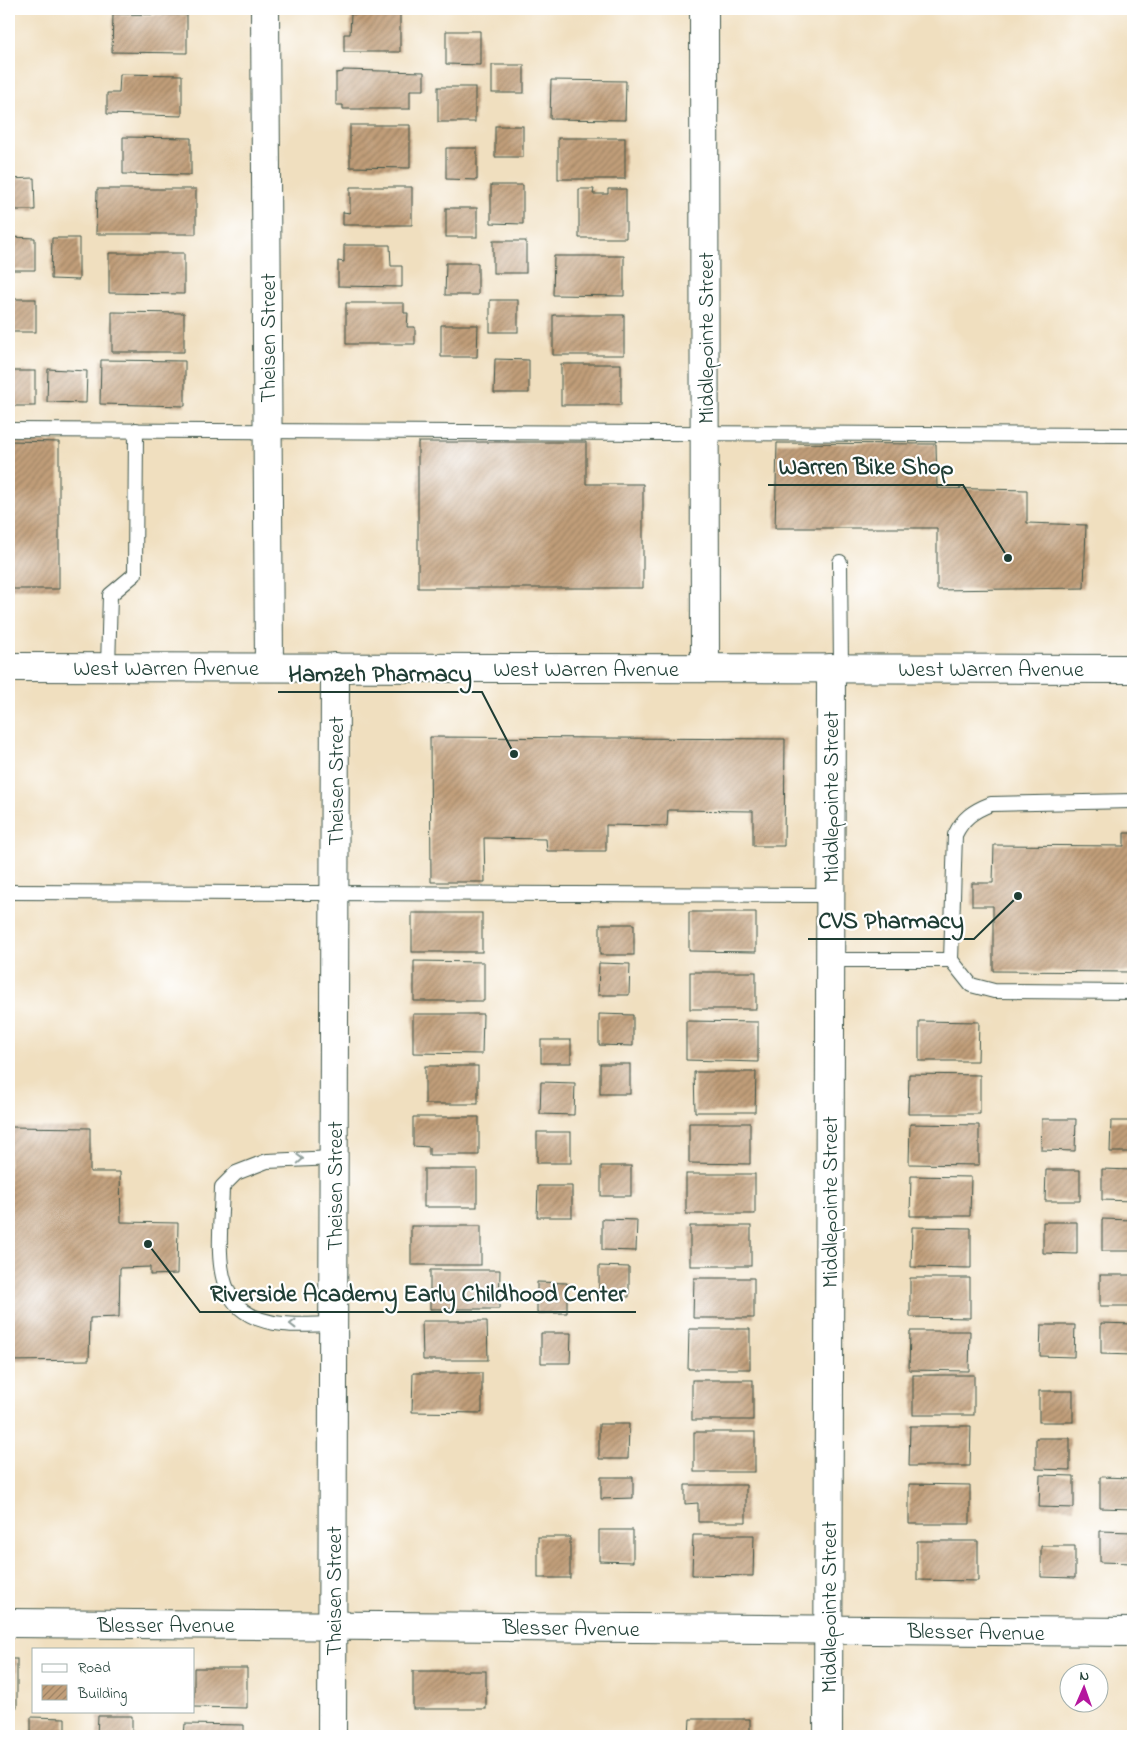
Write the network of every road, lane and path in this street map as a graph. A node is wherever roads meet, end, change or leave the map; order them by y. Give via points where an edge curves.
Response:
1 (265, 9) edge
2 (704, 9) edge
3 (9, 430) edge
4 (136, 430) junction
5 (267, 431) junction
6 (705, 433) junction
7 (1133, 435) edge
8 (840, 562) dead end
9 (9, 667) edge
10 (108, 667) junction
11 (269, 667) junction
12 (335, 667) junction
13 (705, 668) junction
14 (836, 668) junction
15 (1133, 669) edge
16 (1133, 801) edge
17 (9, 892) edge
18 (334, 894) junction
19 (830, 895) junction
20 (830, 960) junction
21 (952, 960) junction
22 (1133, 992) edge
23 (334, 1158) junction
24 (333, 1324) junction
25 (9, 1623) edge
26 (332, 1625) junction
27 (828, 1630) junction
28 (1133, 1632) edge
29 (332, 1736) edge
30 (828, 1736) edge

1 - 5 street, Theisen Street
2 - 6 street, Middlepointe Street
3 - 4 lane
4 - 5 lane
4 - 10 lane via 135,574 110,595
5 - 6 lane
5 - 11 street, Theisen Street
6 - 7 lane
6 - 13 street, Middlepointe Street
8 - 14 lane
9 - 10 street, West Warren Avenue
10 - 11 street, West Warren Avenue
11 - 12 street, West Warren Avenue
12 - 13 street, West Warren Avenue
12 - 18 street, Theisen Street
13 - 14 street, West Warren Avenue
14 - 15 street, West Warren Avenue
14 - 19 street, Middlepointe Street
16 - 21 lane via 991,804 975,810 961,822 956,836
17 - 18 lane
18 - 19 lane
18 - 23 street, Theisen Street
19 - 20 street, Middlepointe Street
20 - 21 lane
20 - 27 street, Middlepointe Street
21 - 22 lane via 971,985 994,991
23 - 24 street, Theisen Street
24 -> 23 lane via 283,1324 253,1317 233,1303 220,1270 222,1187 236,1174 267,1161
24 - 26 street, Theisen Street
25 - 26 street, Blesser Avenue
26 - 27 street, Blesser Avenue
26 - 29 street, Theisen Street
27 - 28 street, Blesser Avenue
27 - 30 street, Middlepointe Street

